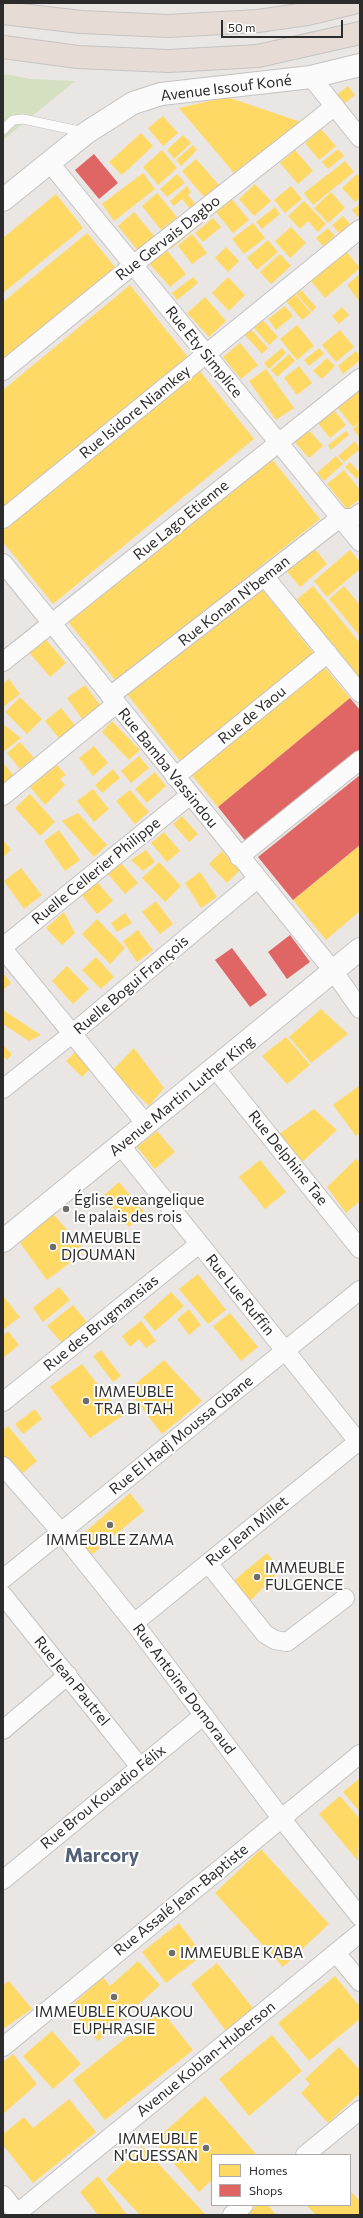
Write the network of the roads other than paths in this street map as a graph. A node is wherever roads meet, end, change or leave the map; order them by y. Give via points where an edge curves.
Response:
1 (353, 3) edge
2 (3, 13) edge
3 (360, 33) edge
4 (3, 47) edge
5 (360, 65) edge
6 (311, 77) junction
7 (335, 106) junction
8 (3, 130) edge
9 (86, 133) junction
10 (360, 138) edge
11 (48, 162) junction
12 (3, 200) edge
13 (360, 229) edge
14 (133, 265) junction
15 (206, 354) junction
16 (3, 372) edge
17 (360, 378) edge
18 (278, 443) junction
19 (360, 513) edge
20 (340, 518) junction
21 (3, 519) edge
22 (360, 542) edge
23 (3, 563) edge
24 (265, 577) junction
25 (52, 624) junction
26 (328, 653) junction
27 (3, 662) edge
28 (360, 693) edge
29 (113, 700) junction
30 (360, 760) edge
31 (175, 777) junction
32 (3, 796) edge
33 (189, 796) junction
34 (239, 857) junction
35 (257, 879) junction
36 (3, 948) edge
37 (360, 949) edge
38 (334, 972) junction
39 (360, 1009) edge
40 (73, 1033) junction
41 (216, 1068) junction
42 (3, 1089) edge
43 (146, 1124) junction
44 (121, 1146) junction
45 (3, 1241) edge
46 (199, 1244) junction
47 (360, 1249) edge
48 (360, 1290) edge
49 (285, 1351) junction
50 (3, 1402) edge
51 (359, 1442) edge
52 (3, 1466) edge
53 (61, 1532) junction
54 (208, 1562) junction
55 (3, 1579) edge
56 (3, 1595) edge
57 (345, 1598) dead end
58 (134, 1623) junction
59 (68, 1675) junction
60 (204, 1715) junction
61 (3, 1730) edge
62 (360, 1754) edge
63 (140, 1767) junction
64 (281, 1818) junction
65 (3, 1880) edge
66 (360, 1917) edge
67 (360, 1933) edge
68 (336, 1953) junction
69 (360, 1982) edge
70 (3, 2047) edge
71 (360, 2110) edge
72 (306, 2154) edge
73 (3, 2195) edge
74 (243, 2206) edge
75 (16, 2214) edge
76 (232, 2215) edge

1 - 2 highway via 307,14 258,21 168,26 81,22
3 - 4 highway via 258,56 168,61 78,57
5 - 6 street, Avenue Issouf Koné
6 - 7 street
6 - 9 street, Avenue Issouf Koné via 161,94 133,103
7 - 10 street
7 - 14 street, Rue Gervais Dagbo
8 - 9 lane via 13,120 22,119
9 - 11 street, Avenue Issouf Koné
11 - 12 street, Avenue Issouf Koné
11 - 14 street, Rue Ety Simplice
13 - 15 street, Rue Isidore Niamkey
14 - 15 street, Rue Ety Simplice
14 - 16 street, Rue Gervais Dagbo
15 - 18 street, Rue Ety Simplice
15 - 21 street, Rue Isidore Niamkey
17 - 18 street, Rue Lago Etienne
18 - 20 street, Rue Ety Simplice
18 - 25 street, Rue Lago Etienne
19 - 20 street, Rue Konan N'beman via 354,518
20 - 22 street, Rue Ety Simplice
20 - 24 street, Rue Konan N'beman
23 - 25 street, Rue Bamba Vassindou
24 - 26 street
24 - 29 street, Rue Konan N'beman
25 - 27 street, Rue Lago Etienne
25 - 29 street, Rue Bamba Vassindou
26 - 28 street
26 - 31 street, Rue de Yaou
29 - 31 street, Rue Bamba Vassindou
29 - 32 street, Rue Konan N'beman
30 - 34 street
31 - 33 street, Rue Bamba Vassindou
33 - 34 street, Rue Bamba Vassindou
33 - 36 street, Ruelle Cellerier Philippe
34 - 35 street, Rue Bamba Vassindou
35 - 38 street, Rue Bamba Vassindou
35 - 40 street, Ruelle Bogui François
36 - 40 street
37 - 38 street, Avenue Martin Luther King
38 - 39 street, Rue Bamba Vassindou
38 - 41 street, Avenue Martin Luther King
40 - 42 street, Ruelle Bogui François
40 - 43 street
41 - 43 street, Avenue Martin Luther King
41 - 47 street, Rue Delphine Tae
43 - 44 street, Avenue Martin Luther King
44 - 45 street, Avenue Martin Luther King
44 - 46 street, Rue Lue Ruffin
46 - 49 street, Rue Lue Ruffin
46 - 50 street, Rue des Brugmansias
48 - 49 street, Rue El Hadj Moussa Gbane
49 - 51 street, Rue Lue Ruffin
49 - 53 street, Rue El Hadj Moussa Gbane
51 - 54 street, Rue Jean Millet
52 - 53 street, Rue Antoine Domoraud
53 - 55 street, Rue El Hadj Moussa Gbane
53 - 58 street, Rue Antoine Domoraud
54 - 57 street via 265,1634 275,1640 287,1642
54 - 58 street, Rue Jean Millet
56 - 59 street, Rue Jean Pautrel
58 - 60 street, Rue Antoine Domoraud
59 - 61 street
59 - 63 street, Rue Jean Pautrel
60 - 63 street, Rue Brou Kouadio Félix
60 - 64 street, Rue Antoine Domoraud
62 - 64 street, Rue Assalé Jean-Baptiste
63 - 65 street, Rue Brou Kouadio Félix
64 - 66 street, Rue Antoine Domoraud
64 - 70 street, Rue Assalé Jean-Baptiste
67 - 68 street, Avenue Koblan-Huberson
68 - 69 street
68 - 75 street, Avenue Koblan-Huberson
71 - 72 street
73 - 75 street
74 - 76 street

